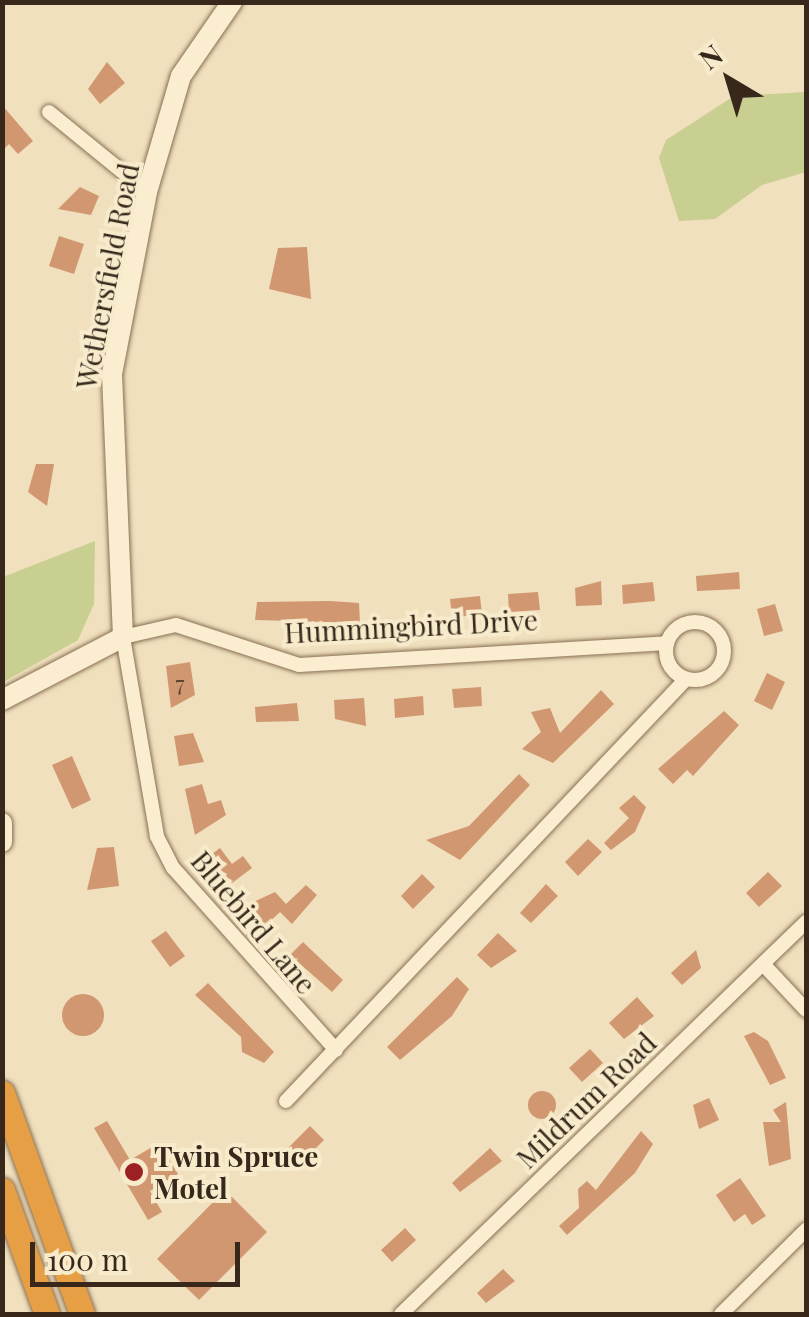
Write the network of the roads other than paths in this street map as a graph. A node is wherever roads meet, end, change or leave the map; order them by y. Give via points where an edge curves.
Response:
1 (232, 2) edge
2 (48, 112) dead end
3 (147, 192) junction
4 (123, 638) junction
5 (667, 643) junction
6 (686, 679) junction
7 (2, 700) edge
8 (2, 823) edge
9 (2, 842) edge
10 (806, 922) edge
11 (762, 964) junction
12 (806, 1010) edge
13 (336, 1050) junction
14 (2, 1093) edge
15 (286, 1101) dead end
16 (2, 1190) edge
17 (806, 1230) edge
18 (47, 1314) edge
19 (82, 1314) edge
20 (401, 1314) edge
21 (721, 1314) edge

1 - 3 street, Wethersfield Road via 181,76
2 - 3 street
3 - 4 street, Wethersfield Road via 112,374
4 - 5 street, Hummingbird Drive via 176,625 299,665
4 - 7 street, Hummingbird Drive
4 - 13 street, Bluebird Lane via 158,836 173,868
5 - 6 street via 670,666
5 - 6 street, Hummingbird Drive via 696,622 721,638 718,669
6 - 13 street, Hummingbird Drive
8 - 9 street
10 - 11 street, Mildrum Road
11 - 12 street
11 - 20 street, Mildrum Road
13 - 15 street, Hummingbird Drive
14 - 19 highway
16 - 18 highway
17 - 21 street

